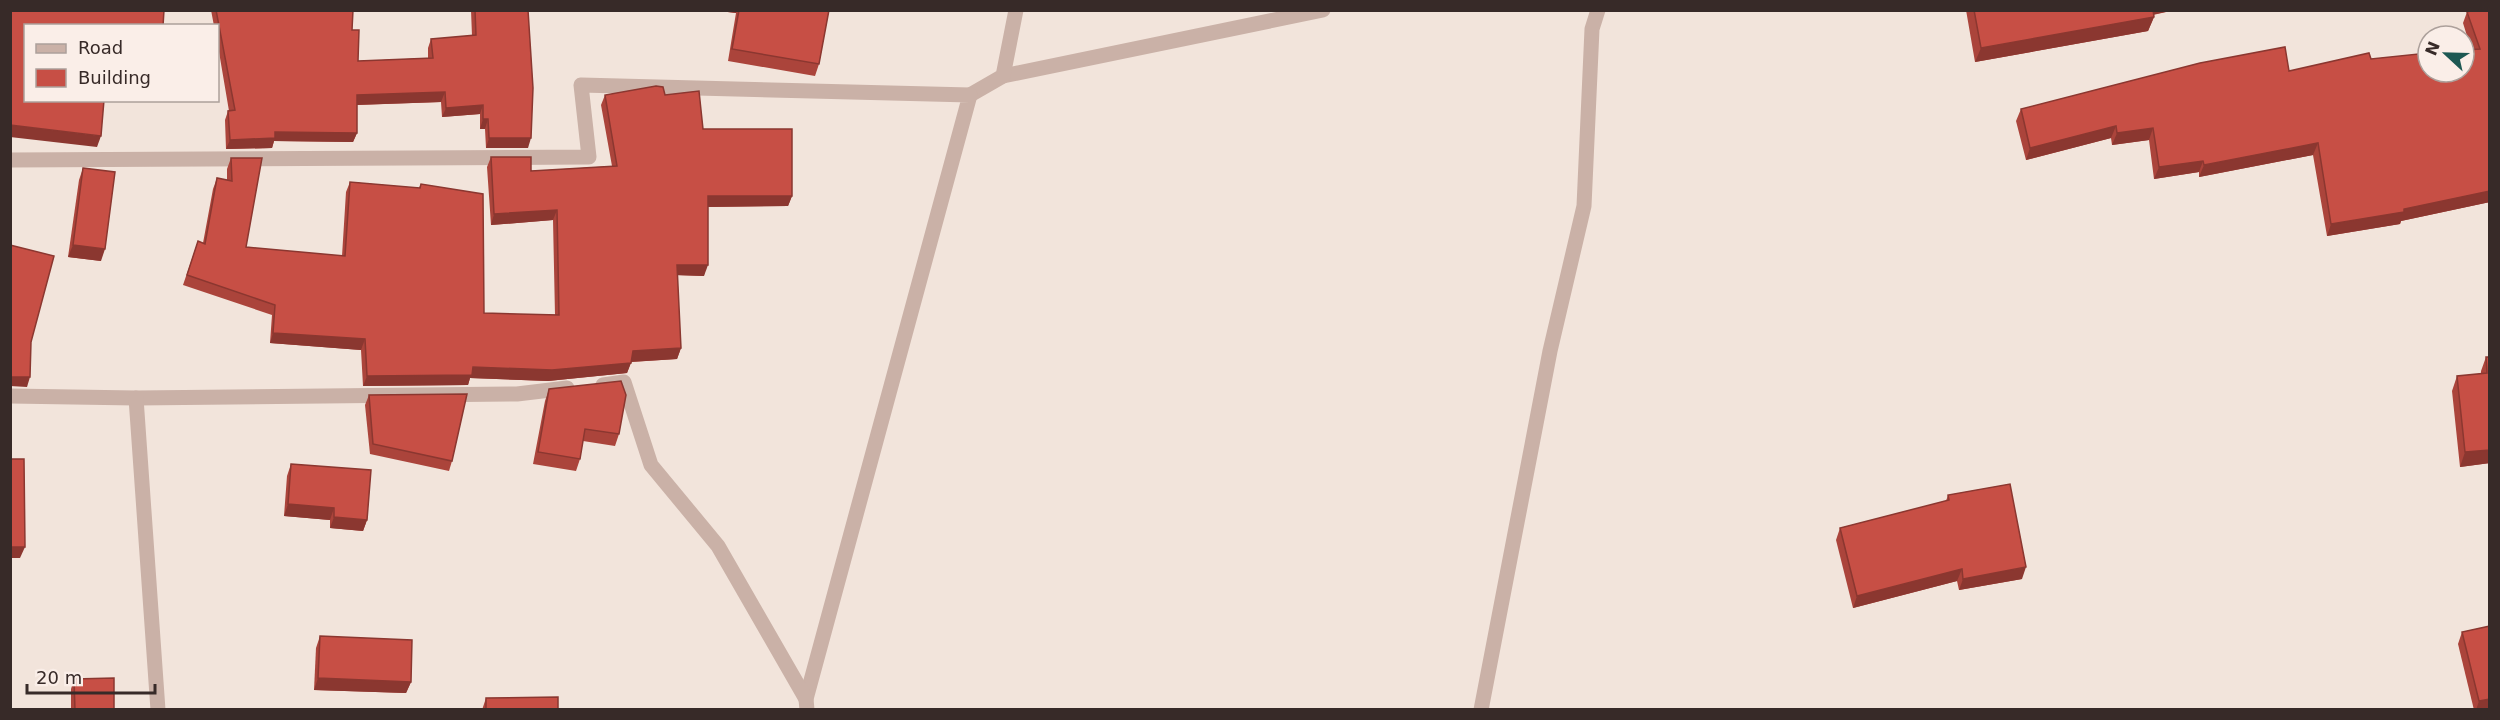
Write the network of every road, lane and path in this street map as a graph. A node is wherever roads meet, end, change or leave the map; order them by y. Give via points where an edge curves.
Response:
1 (1016, 10) edge
2 (1323, 10) edge
3 (1598, 10) edge
4 (1003, 76) junction
5 (970, 94) junction
6 (10, 160) edge
7 (10, 396) edge
8 (136, 398) junction
9 (806, 704) edge
10 (158, 710) edge
11 (1481, 710) edge

1 - 4 street
2 - 4 street
3 - 11 street via 1592,29 1584,206 1550,351
4 - 5 street
5 - 6 street via 581,85 589,157
5 - 9 street
7 - 8 street
8 - 9 street via 517,394 624,382 651,465 718,546
8 - 10 street

